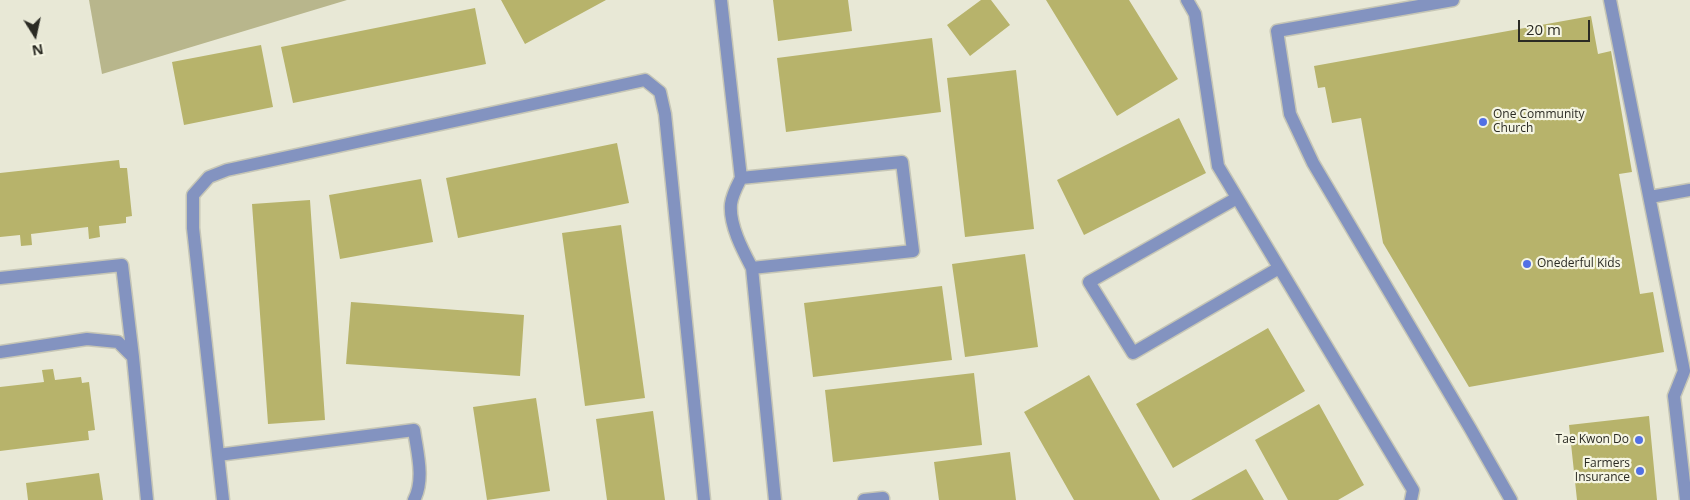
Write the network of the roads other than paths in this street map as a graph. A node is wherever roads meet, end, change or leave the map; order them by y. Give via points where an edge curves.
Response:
1 (721, 0) edge
2 (1187, 0) edge
3 (1453, 0) edge
4 (1610, 0) edge
5 (741, 178) junction
6 (1690, 190) edge
7 (1650, 197) junction
8 (1237, 198) junction
9 (752, 268) junction
10 (1279, 268) junction
11 (0, 278) edge
12 (0, 352) edge
13 (133, 357) junction
14 (218, 455) junction
15 (147, 500) edge
16 (222, 500) edge
17 (414, 500) edge
18 (704, 500) edge
19 (775, 500) edge
20 (864, 500) edge
21 (883, 500) edge
22 (1411, 500) edge
23 (1511, 500) edge
24 (1686, 500) edge

1 - 5 lane
2 - 8 lane via 1195,14 1218,166
3 - 23 lane via 1277,31 1290,114 1313,163
4 - 7 lane
5 - 9 lane via 731,204 735,230
5 - 9 lane via 902,162 913,251
6 - 7 lane
7 - 24 lane via 1684,371 1674,396
8 - 10 lane
8 - 10 lane via 1089,282 1133,353
9 - 19 lane
10 - 22 lane via 1413,490
11 - 13 lane via 122,265
12 - 13 lane via 87,339 118,342
13 - 15 lane
14 - 16 lane
14 - 17 lane via 414,430 420,473
14 - 18 lane via 193,228 193,195 209,177 226,170 645,80 660,92 665,114
20 - 21 lane

